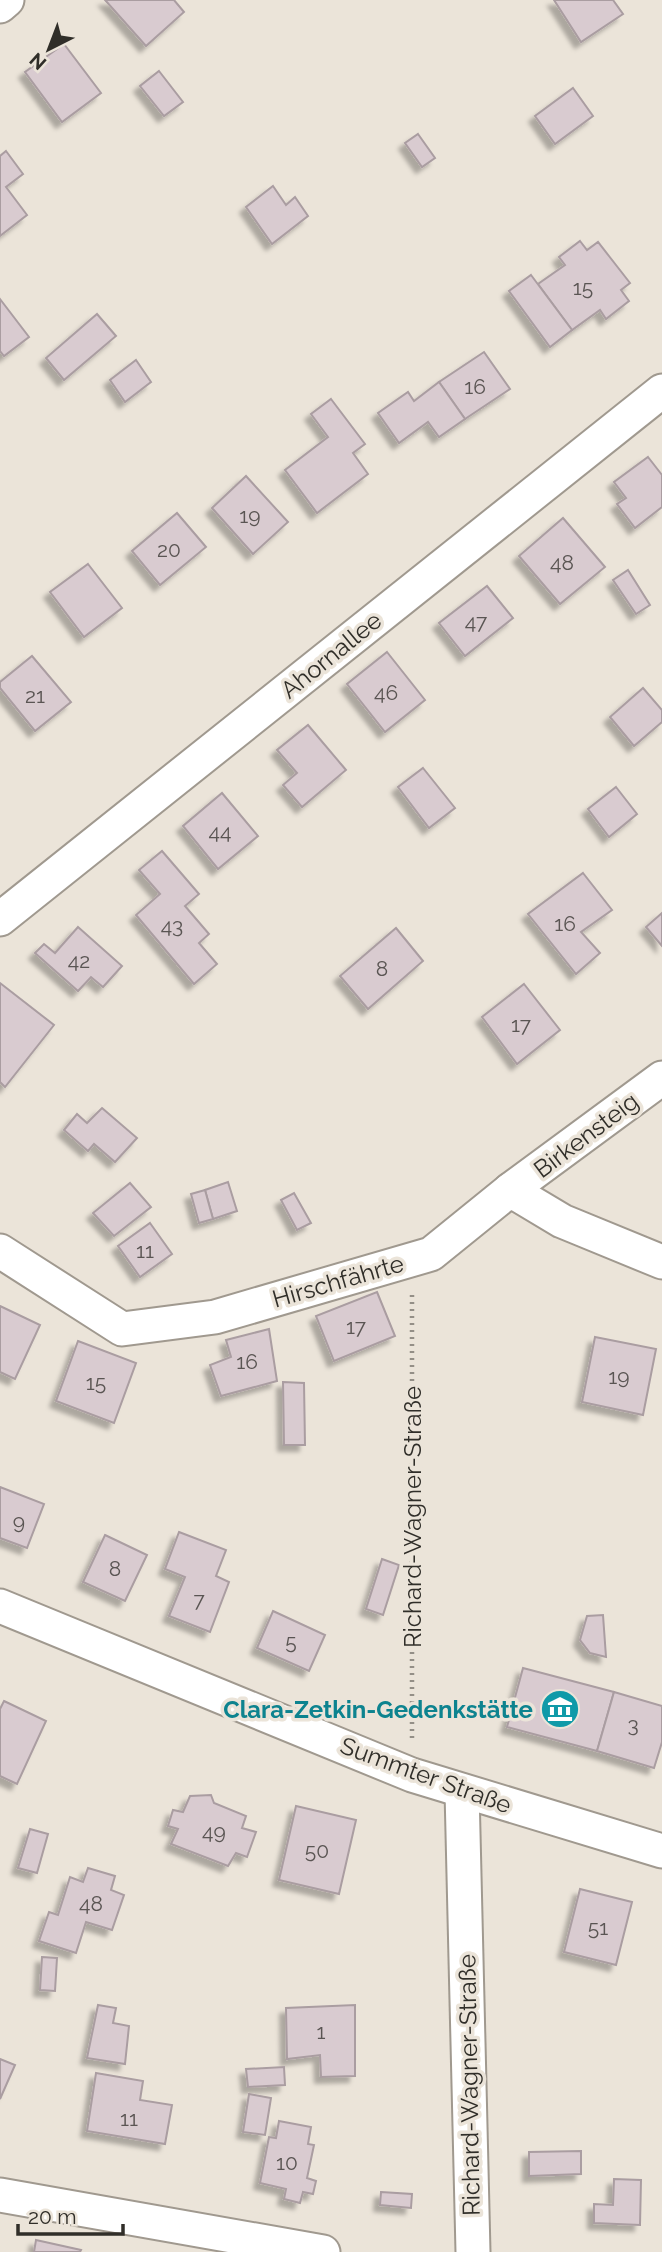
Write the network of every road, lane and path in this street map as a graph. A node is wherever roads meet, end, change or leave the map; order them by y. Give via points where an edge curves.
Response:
1 (8, 0) edge
2 (0, 6) edge
3 (662, 391) edge
4 (0, 919) edge
5 (662, 1077) edge
6 (510, 1190) junction
7 (0, 1251) edge
8 (412, 1259) junction
9 (662, 1262) edge
10 (0, 1606) edge
11 (412, 1775) junction
12 (462, 1791) junction
13 (662, 1851) edge
14 (0, 2195) edge
15 (323, 2252) edge
16 (473, 2252) edge

1 - 2 street
3 - 4 street, Ahornallee
5 - 6 street, Birkensteig
6 - 8 street, Hirschfährte via 431,1254
6 - 9 street via 562,1221
7 - 8 street, Hirschfährte via 122,1329 215,1317
8 - 11 path, Richard-Wagner-Straße
10 - 11 street, Summter Straße
11 - 12 street, Summter Straße
12 - 13 street, Summter Straße
12 - 16 street, Richard-Wagner-Straße
14 - 15 street

